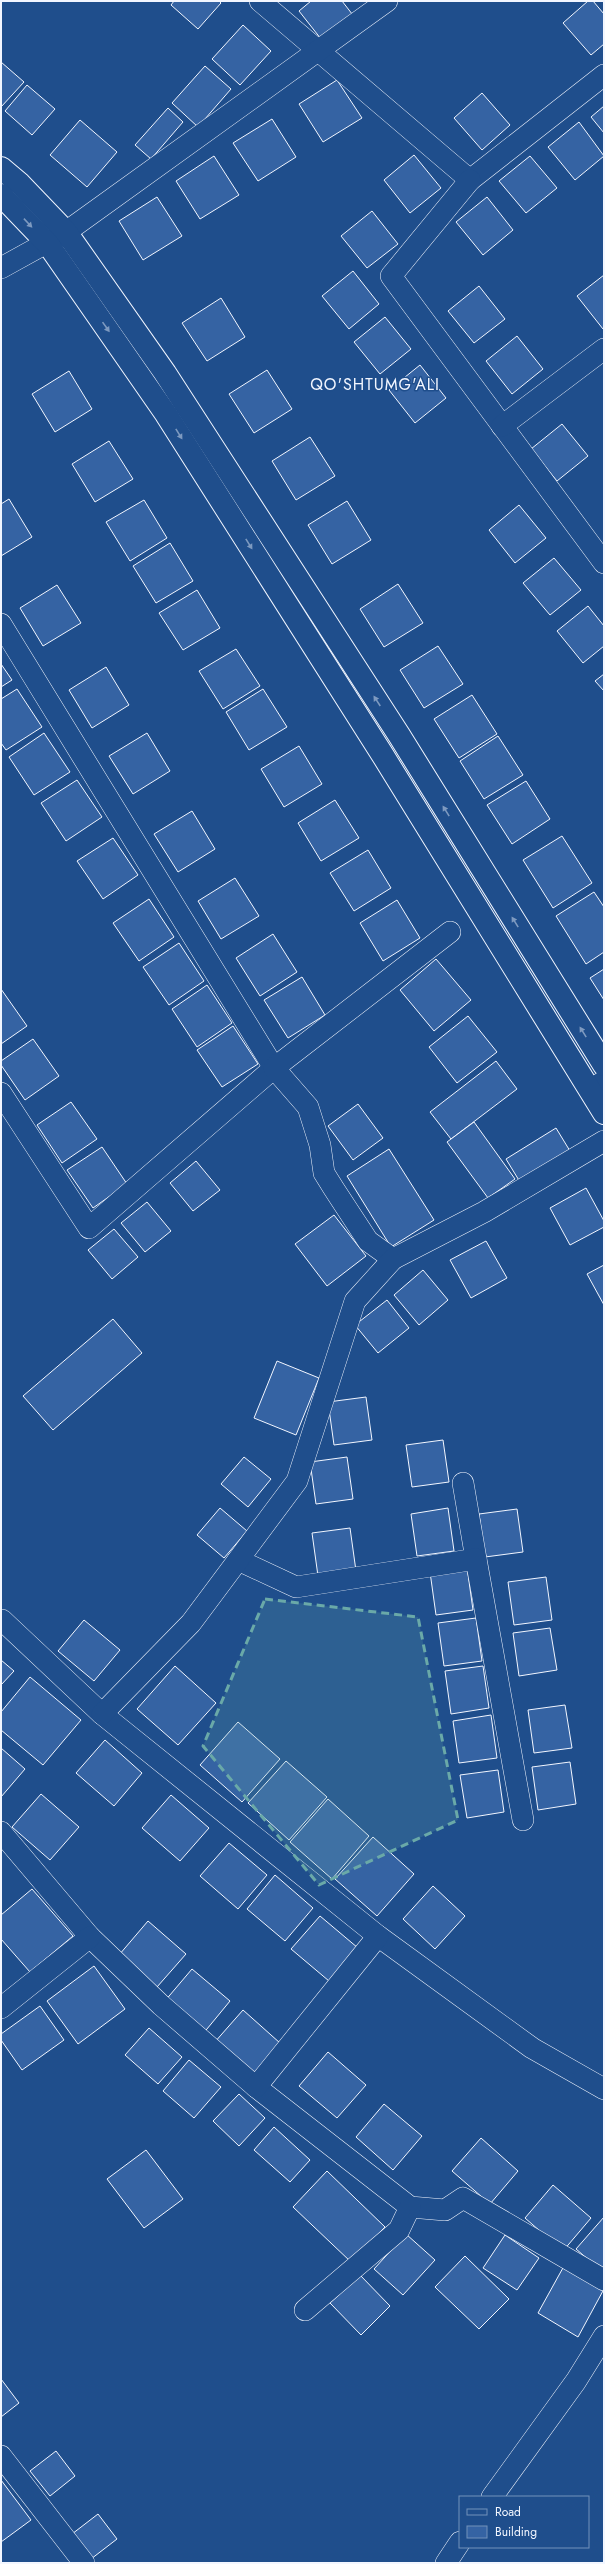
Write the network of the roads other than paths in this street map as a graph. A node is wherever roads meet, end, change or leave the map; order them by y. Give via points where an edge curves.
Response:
1 (260, 1) edge
2 (387, 1) edge
3 (319, 52) junction
4 (604, 75) edge
5 (1, 168) edge
6 (470, 180) junction
7 (1, 195) edge
8 (66, 232) junction
9 (48, 244) junction
10 (1, 268) edge
11 (604, 349) edge
12 (502, 426) junction
13 (604, 563) edge
14 (1, 624) edge
15 (450, 932) dead end
16 (604, 1065) edge
17 (274, 1068) junction
18 (597, 1086) edge
19 (1, 1093) edge
20 (604, 1113) edge
21 (604, 1141) edge
22 (393, 1259) junction
23 (463, 1483) dead end
24 (476, 1559) junction
25 (238, 1560) junction
26 (2, 1620) edge
27 (102, 1714) junction
28 (523, 1820) dead end
29 (1, 1832) edge
30 (378, 1936) junction
31 (90, 1937) junction
32 (1, 2008) edge
33 (256, 2086) junction
34 (604, 2089) edge
35 (410, 2207) junction
36 (604, 2280) edge
37 (305, 2310) dead end
38 (604, 2336) edge
39 (1, 2456) edge
40 (493, 2496) edge
41 (459, 2544) edge
42 (84, 2563) edge
43 (446, 2563) edge

1 - 3 street
2 - 3 street
3 - 6 street
3 - 8 street
4 - 6 street
5 - 8 main road
6 - 12 street via 391,276
7 -> 9 main road
8 - 9 street
16 -> 8 main road via 398,735 165,372
9 - 10 street
9 -> 18 main road via 166,414 390,767
11 - 12 street
12 - 13 street
14 - 17 street
15 - 17 street
17 - 19 street via 89,1228
17 - 22 street via 308,1107 320,1144 324,1173 368,1241
18 - 20 main road
21 - 22 street via 484,1212
22 - 25 street via 355,1301 297,1481
23 - 24 street
24 - 25 street via 296,1587
24 - 28 street
25 - 27 street via 191,1623
26 - 27 street
27 - 30 street
29 - 31 street
30 - 33 street
30 - 34 street via 532,2048
31 - 32 street
31 - 33 street via 161,2005
33 - 35 street
35 - 36 street via 445,2210 463,2198
35 - 37 street via 398,2230
38 - 40 street via 576,2381
39 - 42 street
41 - 43 street

